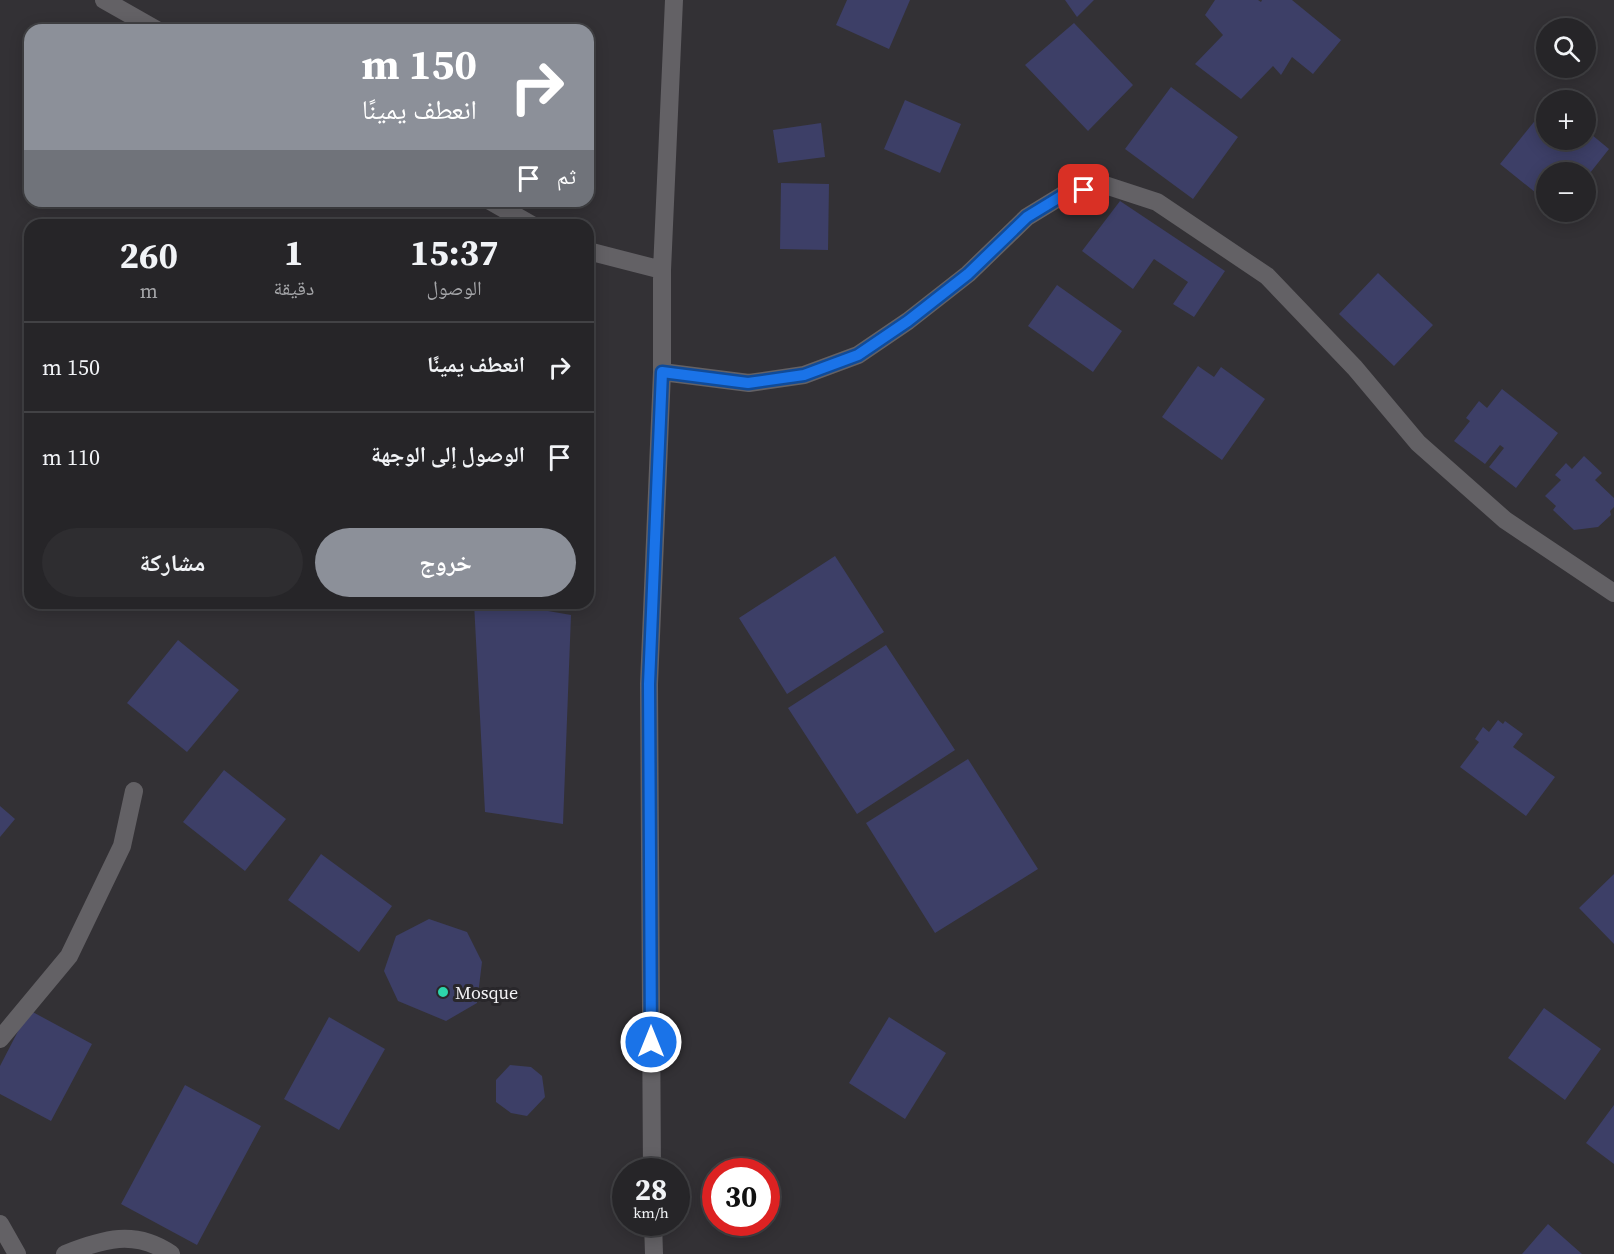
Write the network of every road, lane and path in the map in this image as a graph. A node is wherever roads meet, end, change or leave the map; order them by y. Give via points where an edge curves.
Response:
1 (674, 0) edge
2 (108, 1) edge
3 (147, 24) edge
4 (500, 207) edge
5 (521, 219) edge
6 (594, 253) edge
7 (662, 270) junction
8 (662, 372) junction
9 (1614, 593) edge
10 (134, 791) dead end
11 (0, 1039) edge
12 (652, 1158) edge
13 (0, 1224) edge
14 (653, 1236) edge
15 (17, 1254) edge
16 (65, 1254) edge
17 (171, 1254) edge
18 (654, 1254) edge

1 - 7 street
2 - 3 street
4 - 5 street
6 - 7 street
7 - 8 street
8 - 9 street via 748,383 804,375 858,355 968,274 1027,217 1063,195 1105,184 1158,202 1267,276 1355,368 1418,443 1505,520
8 - 12 street via 649,684
10 - 11 street via 122,846 69,956
13 - 15 street
14 - 18 street
16 - 17 street via 92,1243 129,1237

